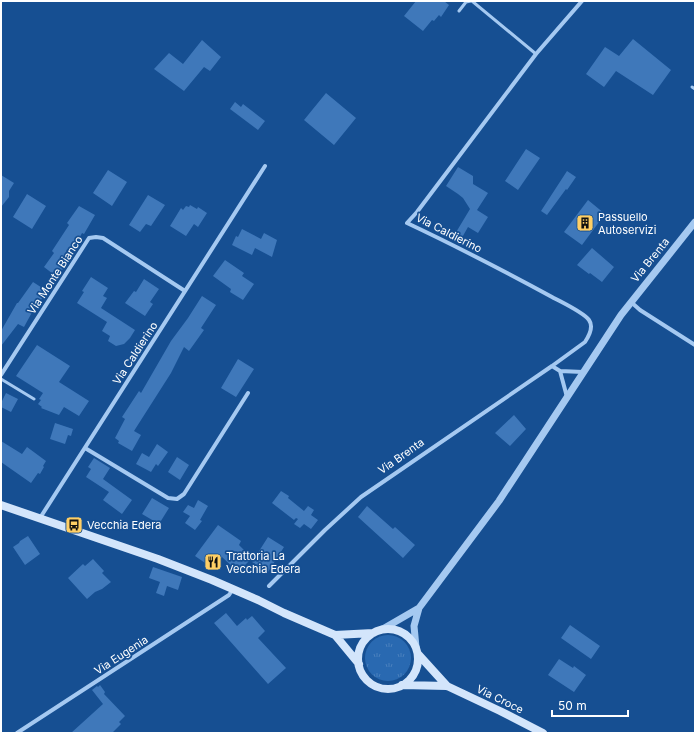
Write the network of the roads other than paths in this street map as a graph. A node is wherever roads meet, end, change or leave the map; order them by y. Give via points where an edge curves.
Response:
1 (472, 1) edge
2 (582, 1) edge
3 (460, 11) dead end
4 (536, 54) junction
5 (265, 166) dead end
6 (695, 222) edge
7 (185, 290) junction
8 (631, 302) junction
9 (695, 345) edge
10 (552, 366) junction
11 (560, 371) junction
12 (583, 372) junction
13 (1, 375) edge
14 (1, 379) edge
15 (248, 393) dead end
16 (567, 397) junction
17 (34, 399) dead end
18 (85, 448) junction
19 (1, 505) edge
20 (39, 518) junction
21 (270, 586) dead end
22 (233, 589) junction
23 (419, 608) junction
24 (377, 631) junction
25 (335, 635) junction
26 (417, 650) junction
27 (359, 664) junction
28 (402, 685) junction
29 (446, 686) junction
30 (17, 733) edge
31 (543, 733) edge

1 - 3 lane via 466,2
1 - 4 lane
2 - 4 street, Via Caldierino
4 - 10 street, Via Caldierino via 407,223 503,270 589,320 590,332 585,342
5 - 7 street, Via Caldierino
6 - 8 street, Via Brenta
7 - 13 street, Via Monte Bianco via 103,238 89,238
7 - 18 street, Via Caldierino
8 - 9 street
8 - 12 street, Via Brenta
10 - 11 street
10 - 21 street, Via Brenta via 361,497
11 - 12 street
11 - 16 street
12 - 16 street, Via Brenta
14 - 17 lane
15 - 18 street via 184,494 177,499 168,498
16 - 23 street, Via Brenta via 499,501
18 - 20 street, Via Caldierino
19 - 20 main road
20 - 22 main road via 158,559
22 - 25 main road
22 - 30 street, Via Eugenia via 228,595
23 - 24 street, Via Brenta
23 - 26 street, Via Brenta via 414,626
24 - 25 main road, Via Croce
24 - 26 main road, Via Croce via 398,630 412,640
24 - 27 main road via 361,646
25 - 27 main road
26 - 28 main road via 418,663 415,672 410,680
26 - 29 main road, Via Croce
27 - 28 main road, Via Croce via 367,680 375,686 394,688
28 - 29 main road, Via Croce
29 - 31 main road, Via Croce

